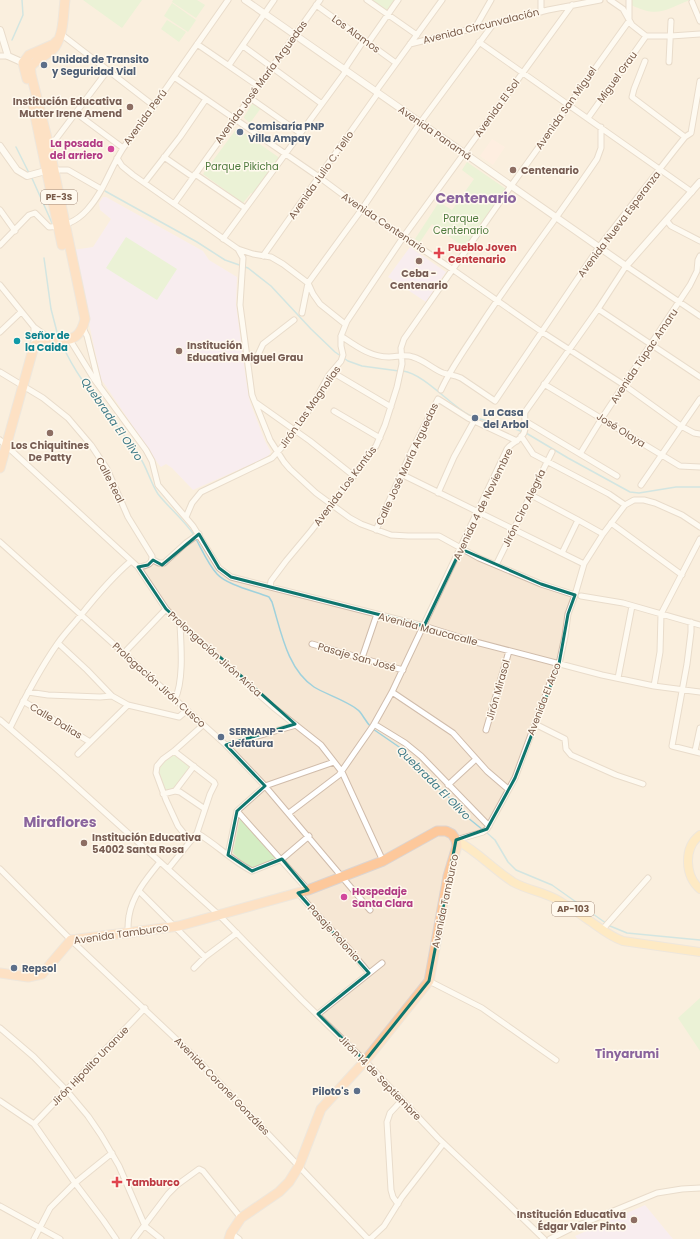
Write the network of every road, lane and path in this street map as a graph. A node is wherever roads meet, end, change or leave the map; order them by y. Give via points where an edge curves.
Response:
1 (65, 0) edge
2 (228, 0) edge
3 (245, 0) edge
4 (274, 0) edge
5 (320, 0) edge
6 (367, 0) edge
7 (398, 0) edge
8 (442, 0) edge
9 (491, 0) edge
10 (541, 0) edge
11 (568, 0) edge
12 (600, 0) edge
13 (610, 0) edge
14 (630, 0) edge
15 (692, 2) dead end
16 (316, 5) junction
17 (572, 5) junction
18 (565, 7) junction
19 (541, 12) junction
20 (265, 14) junction
21 (388, 14) junction
22 (672, 20) dead end
23 (629, 21) junction
24 (700, 21) edge
25 (494, 23) junction
26 (475, 28) junction
27 (0, 30) edge
28 (700, 34) edge
29 (295, 35) junction
30 (417, 35) junction
31 (61, 36) junction
32 (646, 36) junction
33 (671, 36) junction
34 (1, 40) edge
35 (366, 41) junction
36 (479, 42) junction
37 (197, 44) junction
38 (410, 44) junction
39 (243, 46) junction
40 (0, 56) edge
41 (8, 56) junction
42 (645, 61) dead end
43 (670, 62) dead end
44 (396, 63) junction
45 (27, 65) junction
46 (229, 65) junction
47 (272, 67) junction
48 (108, 70) junction
49 (345, 71) junction
50 (523, 73) junction
51 (174, 77) junction
52 (700, 81) edge
53 (258, 86) junction
54 (377, 92) junction
55 (250, 98) junction
56 (206, 99) junction
57 (322, 104) junction
58 (569, 105) junction
59 (154, 106) junction
60 (76, 114) junction
61 (588, 118) junction
62 (234, 119) junction
63 (420, 123) junction
64 (601, 127) junction
65 (300, 133) junction
66 (685, 137) junction
67 (44, 142) junction
68 (0, 146) edge
69 (123, 148) junction
70 (285, 154) junction
71 (464, 154) junction
72 (164, 157) junction
73 (117, 158) junction
74 (660, 169) junction
75 (50, 170) junction
76 (194, 176) junction
77 (319, 177) junction
78 (144, 182) junction
79 (700, 182) edge
80 (511, 186) junction
81 (101, 188) junction
82 (692, 192) junction
83 (174, 204) junction
84 (245, 208) junction
85 (362, 209) junction
86 (0, 210) edge
87 (557, 218) junction
88 (667, 220) junction
89 (61, 227) junction
90 (15, 231) junction
91 (404, 236) junction
92 (223, 239) junction
93 (700, 241) edge
94 (0, 245) edge
95 (599, 247) junction
96 (238, 249) junction
97 (263, 256) junction
98 (700, 256) edge
99 (626, 266) junction
100 (452, 269) junction
101 (308, 283) junction
102 (0, 285) edge
103 (497, 301) junction
104 (680, 302) junction
105 (598, 309) junction
106 (21, 312) junction
107 (302, 313) dead end
108 (700, 316) edge
109 (294, 320) dead end
110 (345, 324) junction
111 (34, 327) junction
112 (83, 328) junction
113 (0, 332) edge
114 (542, 332) junction
115 (341, 336) junction
116 (51, 338) junction
117 (67, 340) junction
118 (651, 344) junction
119 (34, 346) junction
120 (569, 350) junction
121 (401, 356) junction
122 (342, 358) joint
123 (248, 361) junction
124 (402, 367) joint
125 (0, 372) edge
126 (332, 372) junction
127 (448, 374) junction
128 (700, 377) edge
129 (544, 384) junction
130 (22, 385) junction
131 (99, 385) junction
132 (624, 385) junction
133 (441, 390) dead end
134 (700, 399) edge
135 (255, 401) junction
136 (391, 407) junction
137 (334, 411) dead end
138 (602, 418) junction
139 (474, 420) junction
140 (525, 420) junction
141 (681, 426) junction
142 (295, 430) junction
143 (700, 434) edge
144 (521, 436) junction
145 (380, 438) junction
146 (3, 443) edge
147 (552, 452) dead end
148 (278, 453) junction
149 (580, 454) junction
150 (660, 455) junction
151 (547, 462) junction
152 (700, 467) edge
153 (0, 468) edge
154 (401, 474) junction
155 (354, 476) junction
156 (617, 476) dead end
157 (641, 485) dead end
158 (438, 493) junction
159 (531, 495) junction
160 (331, 504) junction
161 (625, 505) junction
162 (478, 512) junction
163 (186, 517) junction
164 (578, 520) junction
165 (611, 523) junction
166 (700, 527) edge
167 (376, 530) junction
168 (514, 530) junction
169 (603, 534) junction
170 (196, 536) junction
171 (700, 539) edge
172 (0, 542) edge
173 (461, 549) junction
174 (562, 553) junction
175 (153, 560) junction
176 (131, 561) junction
177 (584, 564) junction
178 (496, 565) junction
179 (138, 567) junction
180 (682, 575) junction
181 (270, 587) junction
182 (578, 595) junction
183 (632, 606) junction
184 (166, 609) junction
185 (377, 614) junction
186 (660, 614) junction
187 (82, 615) junction
188 (691, 622) junction
189 (180, 624) junction
190 (700, 625) edge
191 (424, 626) junction
192 (58, 643) junction
193 (312, 644) dead end
194 (509, 651) junction
195 (124, 653) junction
196 (362, 658) junction
197 (559, 664) junction
198 (403, 670) junction
199 (618, 678) junction
200 (654, 686) junction
201 (683, 689) junction
202 (28, 692) junction
203 (392, 692) junction
204 (700, 692) edge
205 (112, 696) junction
206 (174, 699) junction
207 (23, 701) junction
208 (128, 705) junction
209 (187, 710) junction
210 (0, 720) edge
211 (535, 724) junction
212 (203, 725) junction
213 (296, 725) junction
214 (374, 725) junction
215 (10, 728) junction
216 (700, 728) edge
217 (486, 730) dead end
218 (90, 742) junction
219 (226, 746) junction
220 (174, 751) junction
221 (697, 752) edge
222 (78, 754) dead end
223 (476, 759) junction
224 (334, 762) junction
225 (194, 766) junction
226 (342, 772) junction
227 (643, 784) dead end
228 (448, 785) junction
229 (265, 786) junction
230 (508, 789) junction
231 (175, 791) junction
232 (163, 794) junction
233 (204, 809) junction
234 (237, 811) junction
235 (289, 813) junction
236 (486, 829) junction
237 (196, 833) junction
238 (309, 836) junction
239 (700, 836) edge
240 (456, 840) junction
241 (190, 841) junction
242 (228, 855) junction
243 (282, 859) junction
244 (383, 861) junction
245 (160, 862) junction
246 (0, 869) edge
247 (168, 869) junction
248 (342, 877) junction
249 (648, 878) dead end
250 (700, 889) edge
251 (308, 890) junction
252 (139, 891) junction
253 (298, 893) junction
254 (370, 910) dead end
255 (219, 915) junction
256 (173, 926) junction
257 (602, 930) junction
258 (128, 932) junction
259 (237, 934) junction
260 (71, 940) junction
261 (700, 952) edge
262 (205, 957) junction
263 (382, 963) dead end
264 (194, 968) dead end
265 (0, 973) edge
266 (369, 973) junction
267 (429, 981) junction
268 (144, 1008) junction
269 (318, 1014) junction
270 (0, 1028) edge
271 (556, 1060) dead end
272 (365, 1061) junction
273 (67, 1091) junction
274 (402, 1100) junction
275 (0, 1101) edge
276 (34, 1124) junction
277 (444, 1144) junction
278 (112, 1153) junction
279 (299, 1166) junction
280 (74, 1183) junction
281 (700, 1188) edge
282 (398, 1204) junction
283 (0, 1206) edge
284 (241, 1218) junction
285 (145, 1226) junction
286 (40, 1228) junction
287 (230, 1236) edge
288 (34, 1239) edge
289 (60, 1239) edge
290 (116, 1239) edge
291 (134, 1239) edge
292 (162, 1239) edge
293 (238, 1239) edge
294 (369, 1239) edge
295 (544, 1239) edge
296 (550, 1239) edge

1 - 31 highway
2 - 37 street, Avenida Perú
3 - 20 street, Avenida Panamá
4 - 20 street
5 - 16 street, Avenida José María Arguedas
6 - 21 street
7 - 21 street
8 - 30 street, Avenida Julio C. Tello
9 - 26 street
10 - 19 street
11 - 18 street
12 - 17 street, Avenida Circunvalación
13 - 23 street via 623,10
14 - 23 street
15 - 24 street
16 - 29 street, Avenida José María Arguedas
16 - 35 street, Los Alamos
17 - 18 street, Avenida Circunvalación
17 - 50 street, Avenida El Sol
18 - 19 street, Avenida Circunvalación
19 - 25 street, Avenida Circunvalación
20 - 29 street, Avenida Panamá
20 - 39 street
21 - 30 street
21 - 35 street
22 - 33 street
23 - 32 street
23 - 58 street, Avenida San Miguel
25 - 26 street, Avenida Circunvalación
25 - 36 street
26 - 38 street, Avenida Circunvalación
27 - 34 street
28 - 33 street
29 - 47 street, Avenida José María Arguedas
29 - 49 street, Avenida Panamá
30 - 38 street, Avenida Julio C. Tello
31 - 45 highway via 48,54 34,64
31 - 48 street
32 - 33 street
32 - 61 street, Miguel Grau
33 - 43 street
34 - 41 street
35 - 44 street, Los Alamos
35 - 49 street via 354,52
36 - 50 street
36 - 63 street
37 - 46 street
37 - 51 street, Avenida Perú
38 - 44 street, Avenida Julio C. Tello
39 - 46 street
39 - 47 street
40 - 41 street
41 - 45 street
42 - 66 street via 632,97
44 - 54 street, Avenida Julio C. Tello
45 - 67 highway, PE-3S
46 - 53 street
47 - 53 street, Avenida José María Arguedas
47 - 57 street
48 - 59 street
48 - 60 street
49 - 54 street, Avenida Panamá
49 - 57 street
50 - 58 street
50 - 71 street, Avenida El Sol
51 - 56 street, Avenida Centenario
51 - 59 street, Avenida Perú
52 - 66 street, Avenida Nueva Esperanza via 692,130
53 - 55 street, Avenida José María Arguedas
54 - 63 street, Avenida Panamá
54 - 77 street, Avenida Julio C. Tello
55 - 62 street, Avenida José María Arguedas
55 - 65 street
56 - 62 street, Avenida Centenario
56 - 72 street
57 - 65 street
58 - 61 street
58 - 80 street, Avenida San Miguel
59 - 69 street, Avenida Perú
60 - 67 street via 56,139
60 - 69 street
61 - 64 street
62 - 70 street, Avenida Centenario
62 - 76 street, Avenida José María Arguedas
63 - 71 street, Avenida Panamá
63 - 85 street
64 - 74 street
64 - 87 street via 600,154
65 - 70 street
66 - 74 street, Avenida Nueva Esperanza
67 - 75 highway, PE-3S
68 - 75 street via 17,170 27,176
69 - 73 street, Avenida Perú
70 - 77 street, Avenida Centenario
70 - 84 street
71 - 80 street, Avenida Panamá
71 - 91 street, Avenida El Sol
72 - 76 street
72 - 78 street
73 - 78 street via 127,170
73 - 81 street, Avenida Perú
74 - 82 street
74 - 95 street, Avenida Nueva Esperanza
75 - 81 street via 68,170
75 - 89 highway, PE-3S
76 - 83 street, Avenida José María Arguedas
76 - 84 street
77 - 85 street, Avenida Centenario
77 - 97 street, Avenida Julio C. Tello
78 - 83 street
79 - 82 street
80 - 87 street, Avenida Panamá
80 - 100 street, Avenida San Miguel
81 - 89 street, Avenida Perú via 87,210 76,220
82 - 88 street
83 - 92 street
84 - 92 street
85 - 91 street, Avenida Centenario
85 - 101 street
86 - 90 street
87 - 95 street, Avenida Panamá
87 - 103 street
88 - 93 street via 671,226
88 - 99 street
89 - 90 street via 50,227 35,213 29,215
89 - 112 highway, PE-3S via 85,320
90 - 94 street
91 - 100 street, Avenida Centenario
91 - 110 street, Avenida El Sol
92 - 96 street
95 - 99 street, Avenida Panamá
95 - 114 street, Avenida Nueva Esperanza
96 - 97 street
96 - 123 street via 243,258 240,305
97 - 101 street via 271,257
98 - 104 street, Avenida Túpac Amaru via 694,278
99 - 104 street
99 - 105 street
100 - 103 street, Avenida Centenario
100 - 121 street, Avenida San Miguel via 404,339
101 - 107 street
101 - 110 street via 320,304
102 - 106 street
103 - 114 street, Avenida Centenario
103 - 127 street
104 - 108 street
104 - 118 street, Avenida Túpac Amaru
105 - 118 street
105 - 120 street
106 - 111 street
106 - 113 street
109 - 123 street via 263,344 257,357
110 - 115 street, Avenida El Sol
111 - 116 street
111 - 119 street
112 - 117 highway via 76,337
112 - 131 street
114 - 120 street, Avenida Centenario
114 - 127 street, Avenida Nueva Esperanza via 495,401 461,378
115 - 121 street via 369,353 382,357
115 - 122 street, Avenida El Sol
116 - 117 highway
116 - 119 highway via 40,340
117 - 131 street, Avenida Maucacalle
118 - 128 street
118 - 132 street, Avenida Túpac Amaru
119 - 130 highway
120 - 129 street
120 - 132 street, Avenida Centenario
121 - 124 street, Avenida San Miguel
121 - 127 street via 412,356
122 - 126 street, Jirón Las Magnolias
123 - 135 street
124 - 136 street, Avenida Los Kantús
125 - 130 street, Calle Real
126 - 136 street
126 - 142 street, Jirón Las Magnolias
127 - 133 street
129 - 138 street, José Olaya
129 - 140 street via 525,412
130 - 146 highway
130 - 175 street, Calle Real via 68,418 91,445 107,469 128,517
131 - 163 street, Avenida Maucacalle via 150,456 158,486
132 - 138 street, Avenida Túpac Amaru
132 - 141 street, Avenida Centenario
134 - 141 street
135 - 142 street
135 - 148 street
136 - 145 street, Avenida Los Kantús
137 - 145 street
138 - 149 street, Avenida Túpac Amaru
138 - 150 street, José Olaya
139 - 144 street
139 - 154 street, Calle José María Arguedas via 438,398
139 - 158 street
140 - 144 street
140 - 149 street
141 - 143 street, Avenida Centenario
141 - 150 street
142 - 148 street, Jirón Las Magnolias
142 - 155 street
144 - 151 street via 533,454
144 - 162 street, Avenida 4 de Noviembre via 507,449
145 - 155 street, Avenida Los Kantús
146 - 153 highway
146 - 176 street, Prolongación Jirón Arica
147 - 151 street, Jirón Ciro Alegría
148 - 160 street via 302,480
148 - 163 street via 255,467 201,492 192,503
149 - 156 street
150 - 152 street, José Olaya via 680,466
150 - 157 street
151 - 159 street, Jirón Ciro Alegría
151 - 161 street via 588,482
154 - 158 street
154 - 167 street, Calle José María Arguedas
155 - 160 street, Avenida Los Kantús
158 - 162 street
159 - 164 street
159 - 168 street, Jirón Ciro Alegría
160 - 167 street via 354,521
160 - 181 street, Avenida Los Kantús via 271,581
161 - 165 street, Avenida El Arco
161 - 166 street via 634,500 655,503 682,515
162 - 168 street
162 - 173 street, Avenida 4 de Noviembre
163 - 170 street, Avenida Maucacalle
164 - 169 street
164 - 174 street
165 - 169 street, Avenida El Arco
165 - 180 street
167 - 173 street via 399,536 439,536
168 - 174 street
168 - 178 street, Jirón Ciro Alegría
169 - 177 street, Avenida El Arco
170 - 175 street via 164,563
170 - 181 street, Avenida Maucacalle via 227,575
171 - 180 street
172 - 187 street, Prologación Jirón Cusco
173 - 178 street
173 - 191 street, Avenida 4 de Noviembre
174 - 177 street
175 - 179 street via 148,565
176 - 179 street, Prolongación Jirón Arica
176 - 187 street via 115,574
177 - 182 street, Avenida El Arco
178 - 182 street via 541,584
179 - 184 street, Prolongación Jirón Arica
180 - 186 street
181 - 185 street, Avenida Maucacalle
182 - 183 street
182 - 197 street, Avenida El Arco via 568,614
183 - 186 street
183 - 199 street
184 - 189 street, Prolongación Jirón Arica
184 - 195 street
185 - 191 street, Avenida Maucacalle
185 - 196 street
186 - 188 street
186 - 200 street via 660,652
187 - 192 street
187 - 195 street, Prologación Jirón Cusco
188 - 190 street
188 - 201 street
189 - 206 street via 180,677
189 - 213 street, Prolongación Jirón Arica
191 - 194 street, Avenida Maucacalle
191 - 198 street, Avenida 4 de Noviembre
192 - 202 street
192 - 205 street
193 - 196 street, Pasaje San José
194 - 197 street, Avenida Maucacalle
194 - 217 street, Jirón Mirasol
195 - 206 street, Prologación Jirón Cusco
196 - 198 street, Pasaje San José
197 - 199 street, Avenida Maucacalle
197 - 211 street, Avenida El Arco
198 - 203 street, Avenida 4 de Noviembre
199 - 200 street, Avenida Maucacalle
200 - 201 street, Avenida Maucacalle
201 - 204 street, Avenida Maucacalle
201 - 221 street via 672,746
202 - 205 street via 85,697
202 - 207 street
203 - 214 street, Avenida 4 de Noviembre
203 - 223 street via 453,733
205 - 208 street
206 - 209 street, Prologación Jirón Cusco
207 - 215 street
207 - 218 street, Calle Dalias
208 - 209 street via 179,717
208 - 218 street
209 - 212 street, Prologación Jirón Cusco
210 - 215 street, Jirón 14 de Septiembre
211 - 227 street via 564,739 566,749 571,755
211 - 230 street, Avenida El Arco via 515,778
212 - 219 street, Prologación Jirón Cusco
212 - 220 street
213 - 219 street
213 - 224 street, Prolongación Jirón Arica via 321,745
214 - 226 street, Avenida 4 de Noviembre
214 - 228 street via 410,747
215 - 245 street, Jirón 14 de Septiembre
216 - 221 street
218 - 222 street
219 - 229 street, Prologación Jirón Cusco
220 - 225 street
220 - 232 street via 157,766 156,774
223 - 228 street
223 - 230 street
224 - 226 street, Prolongación Jirón Arica
224 - 229 street
225 - 231 street
225 - 233 street via 214,782
226 - 235 street, Avenida 4 de Noviembre
226 - 244 street, Prolongación Jirón Arica
228 - 236 street
229 - 234 street
229 - 235 street, Prologación Jirón Cusco
230 - 236 street, Avenida El Arco
231 - 232 street
231 - 233 street via 184,794
232 - 241 street via 178,826
233 - 237 street
234 - 242 street
234 - 243 street
235 - 238 street, Prologación Jirón Cusco
236 - 240 street
237 - 241 street
237 - 242 street
238 - 243 street
238 - 248 street, Prologación Jirón Cusco
239 - 250 main road via 692,844 688,863 690,876
240 - 244 highway, Avenida Tamburco via 446,831 437,831
240 - 257 main road, AP-103 via 475,851 511,880 530,890 556,898
240 - 267 highway, Avenida Tamburco via 457,846 448,876
241 - 247 street
242 - 243 street via 252,871
243 - 251 street
244 - 248 highway, Avenida Tamburco
245 - 247 street, Jirón 14 de Septiembre
245 - 252 street
246 - 260 street, Avenida Coronel Gonzáles
247 - 255 street, Jirón 14 de Septiembre
248 - 251 highway, Avenida Tamburco
248 - 254 street, Prologación Jirón Cusco
249 - 257 street
251 - 253 highway, Avenida Tamburco
252 - 256 street
252 - 258 street via 133,900
253 - 255 highway, Avenida Tamburco
253 - 266 street, Pasaje Polonia
255 - 256 highway, Avenida Tamburco
255 - 259 street, Jirón 14 de Septiembre
256 - 258 highway, Avenida Tamburco
256 - 262 street
257 - 261 main road, AP-103 via 623,941
258 - 260 highway, Avenida Tamburco
259 - 262 street
259 - 269 street, Jirón 14 de Septiembre
260 - 265 highway, Avenida Tamburco via 42,974 28,977
260 - 268 street, Avenida Coronel Gonzáles
262 - 264 street
263 - 266 street
266 - 269 street
267 - 271 street via 482,1008
267 - 272 highway, Avenida Tamburco
268 - 273 street, Jirón Hipolito Unanue
268 - 279 street, Avenida Coronel Gonzáles via 205,1067
269 - 272 street, Jirón 14 de Septiembre
270 - 273 street via 34,1057
272 - 274 street, Jirón 14 de Septiembre
272 - 279 highway, Avenida Tamburco via 321,1110
273 - 276 street, Jirón Hipolito Unanue
273 - 278 street via 88,1116
274 - 277 street, Jirón 14 de Septiembre
274 - 282 street via 390,1113 386,1122 391,1190
275 - 276 street
276 - 280 street
277 - 282 street via 410,1185
277 - 295 street, Jirón 14 de Septiembre
278 - 280 street
278 - 285 street
279 - 284 highway, Avenida Tamburco via 279,1192
279 - 294 street, Avenida Coronel Gonzáles
280 - 286 street via 50,1208
280 - 290 street
281 - 296 street via 657,1193
282 - 294 street via 384,1226
283 - 286 street
284 - 285 street via 199,1169 176,1185
284 - 287 highway, Avenida Tamburco
285 - 291 street
285 - 292 street
286 - 288 street
286 - 289 street
287 - 293 street

